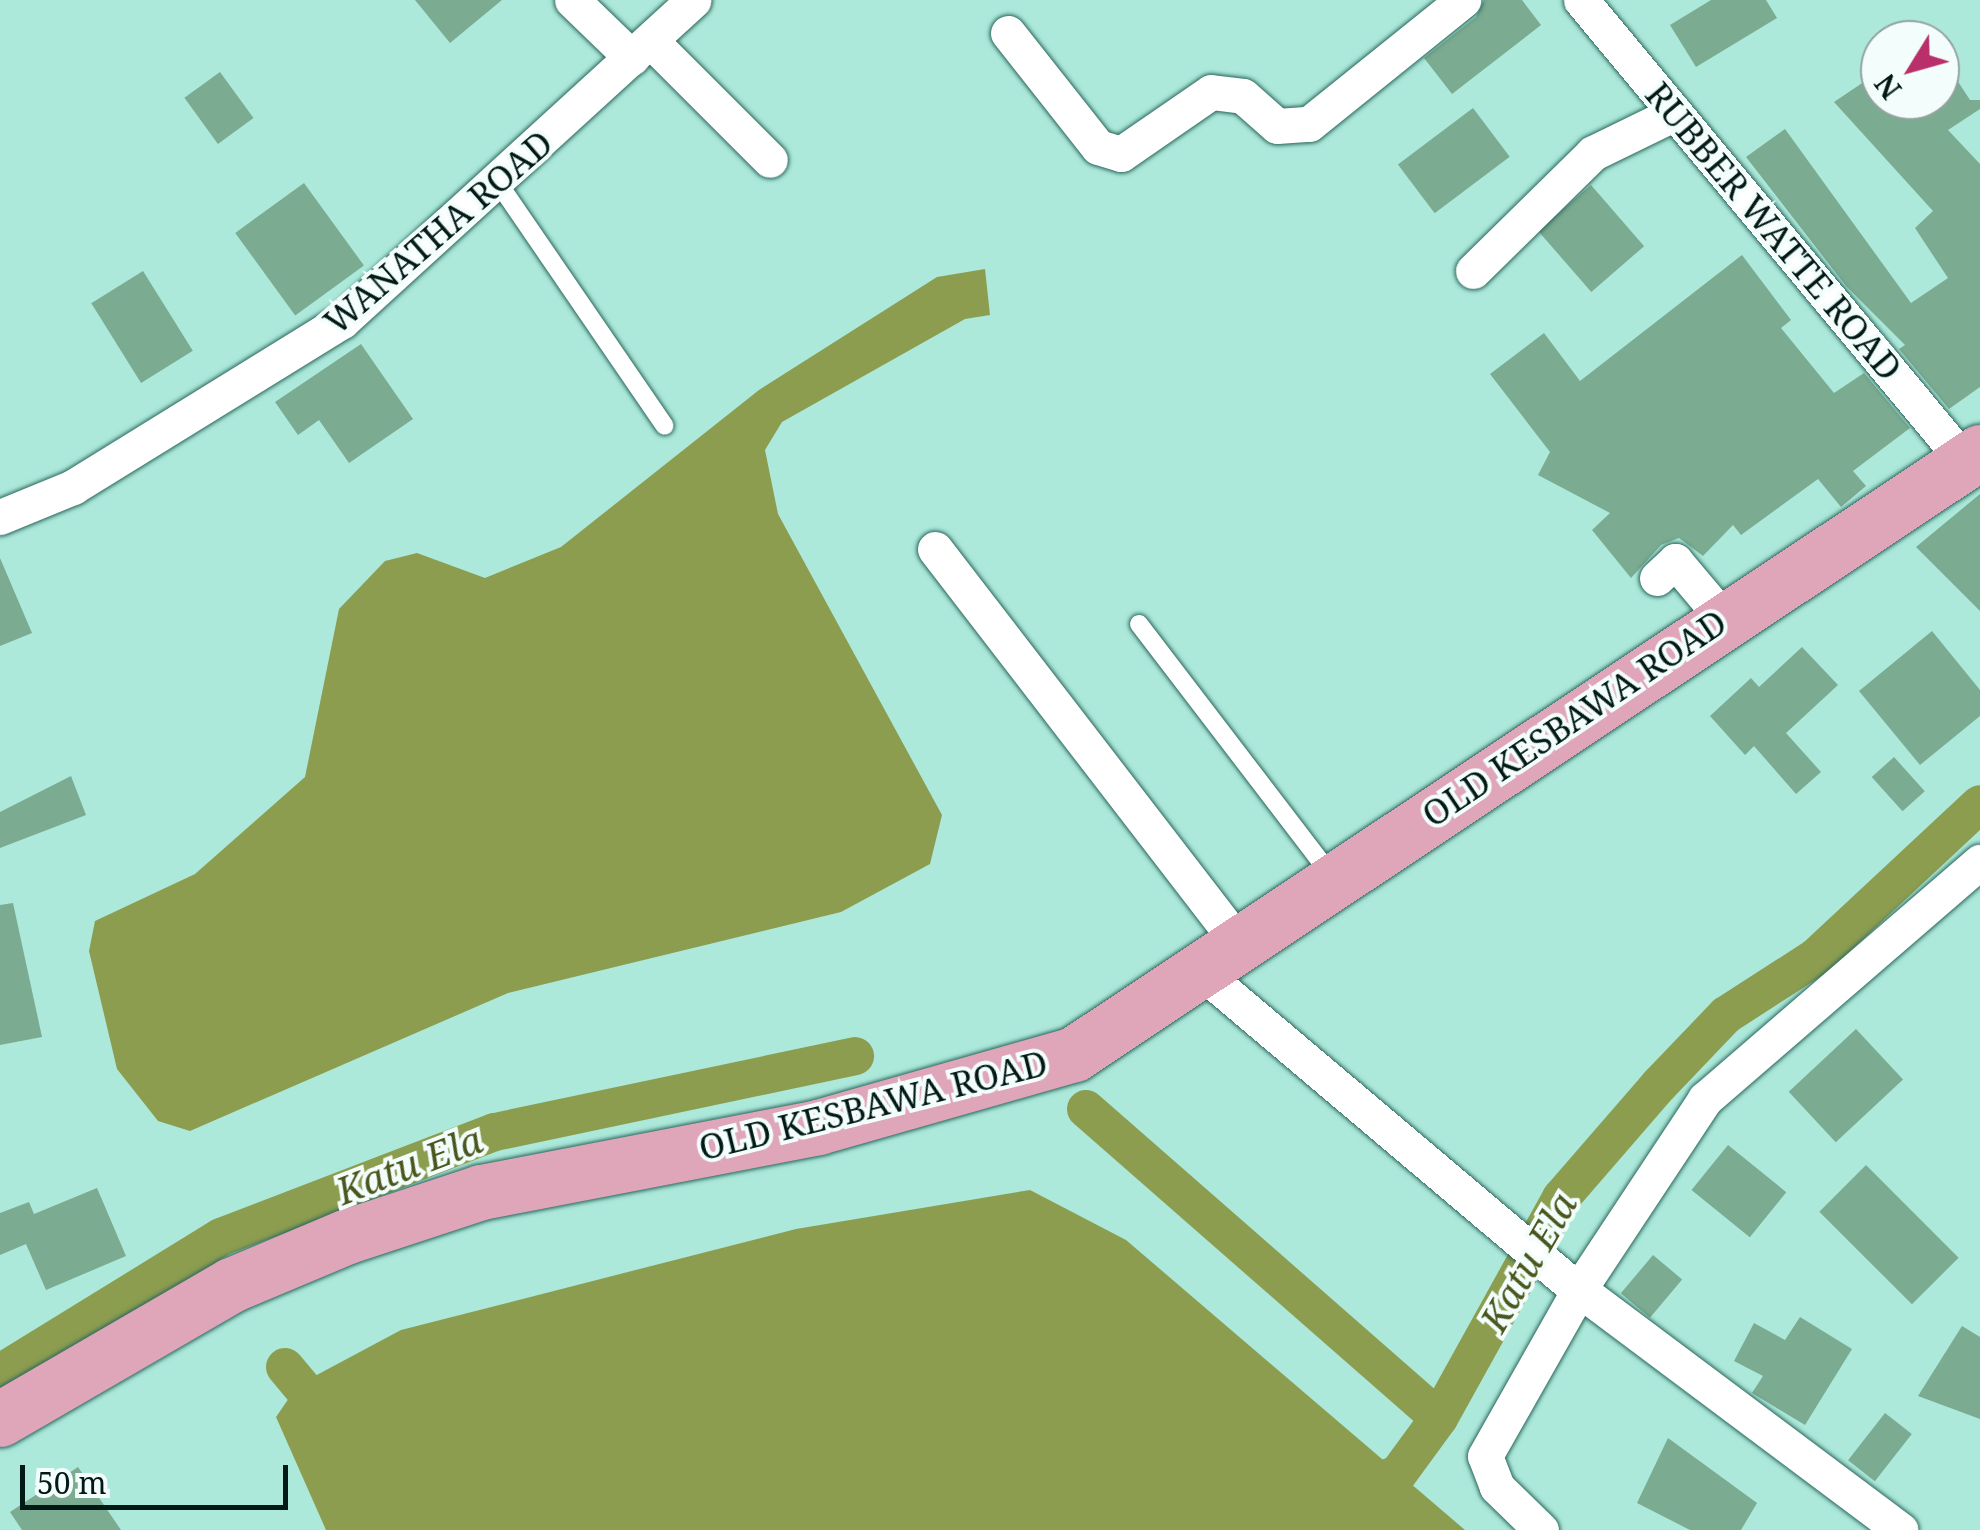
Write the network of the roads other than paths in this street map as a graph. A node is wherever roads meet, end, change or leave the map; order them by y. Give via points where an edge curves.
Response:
1 (572, 0) edge
2 (694, 0) edge
3 (1463, 0) edge
4 (1582, 0) edge
5 (1008, 33) dead end
6 (642, 50) junction
7 (1675, 113) junction
8 (770, 160) dead end
9 (499, 184) junction
10 (1473, 272) dead end
11 (665, 426) dead end
12 (1973, 457) edge
13 (0, 518) edge
14 (935, 549) dead end
15 (1657, 578) dead end
16 (1723, 618) junction
17 (1139, 624) dead end
18 (1980, 862) edge
19 (1334, 879) junction
20 (1218, 956) junction
21 (1574, 1285) junction
22 (0, 1418) edge
23 (1541, 1530) edge
24 (1900, 1530) edge

1 - 6 street
2 - 6 street, WANATHA ROAD
3 - 5 street via 1308,124 1276,126 1243,96 1211,92 1121,154 1098,147
4 - 7 street, RUBBER WATTE ROAD
6 - 8 street
6 - 9 street, WANATHA ROAD
7 - 10 street via 1593,153
7 - 12 street, RUBBER WATTE ROAD
9 - 11 lane
9 - 13 street, WANATHA ROAD via 342,321 73,487
12 - 16 main road, OLD KESBAWA ROAD
14 - 20 street
15 - 16 street via 1675,561
16 - 19 main road, OLD KESBAWA ROAD
17 - 19 lane
18 - 21 street via 1705,1098
19 - 20 main road, OLD KESBAWA ROAD
20 - 21 street via 1502,1228
20 - 22 main road, OLD KESBAWA ROAD via 1074,1054 818,1127 481,1192 344,1236 231,1285
21 - 23 street via 1485,1456 1498,1487
21 - 24 street

